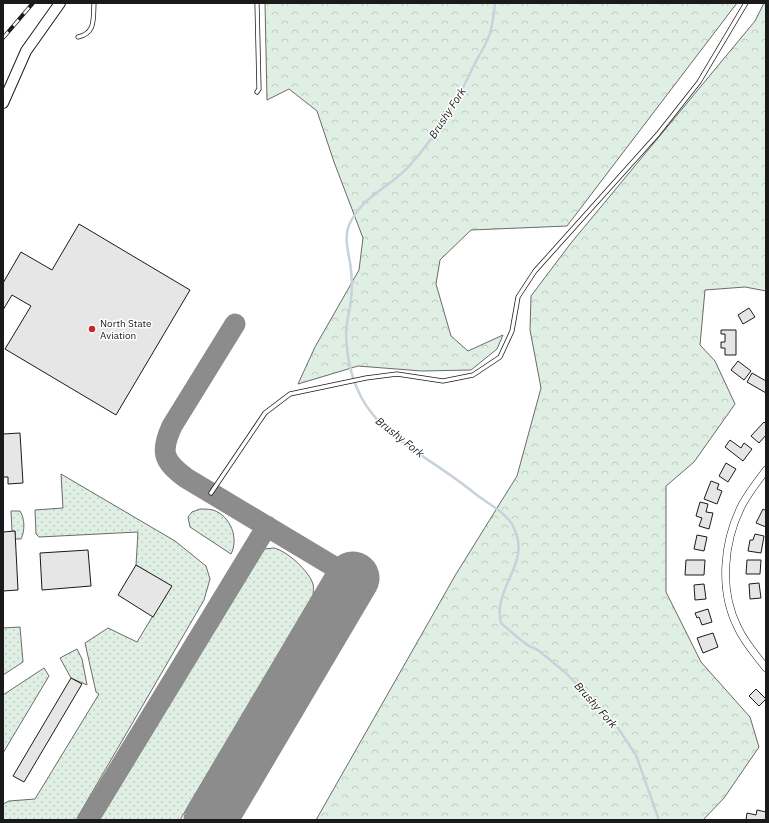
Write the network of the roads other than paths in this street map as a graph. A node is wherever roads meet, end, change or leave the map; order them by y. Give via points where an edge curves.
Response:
1 (60, 3) edge
2 (94, 3) edge
3 (257, 3) edge
4 (746, 3) edge
5 (78, 37) dead end
6 (258, 92) dead end
7 (3, 103) edge
8 (766, 470) edge
9 (211, 493) dead end
10 (766, 668) edge

1 - 7 street via 26,51
2 - 5 lane via 91,30 87,35
3 - 6 lane
4 - 9 lane via 699,82 681,105 535,271 518,297 512,331 500,357 474,375 443,381 397,374 290,394 265,413
8 - 10 street via 751,490 736,518 728,547 726,571 733,617 748,644

